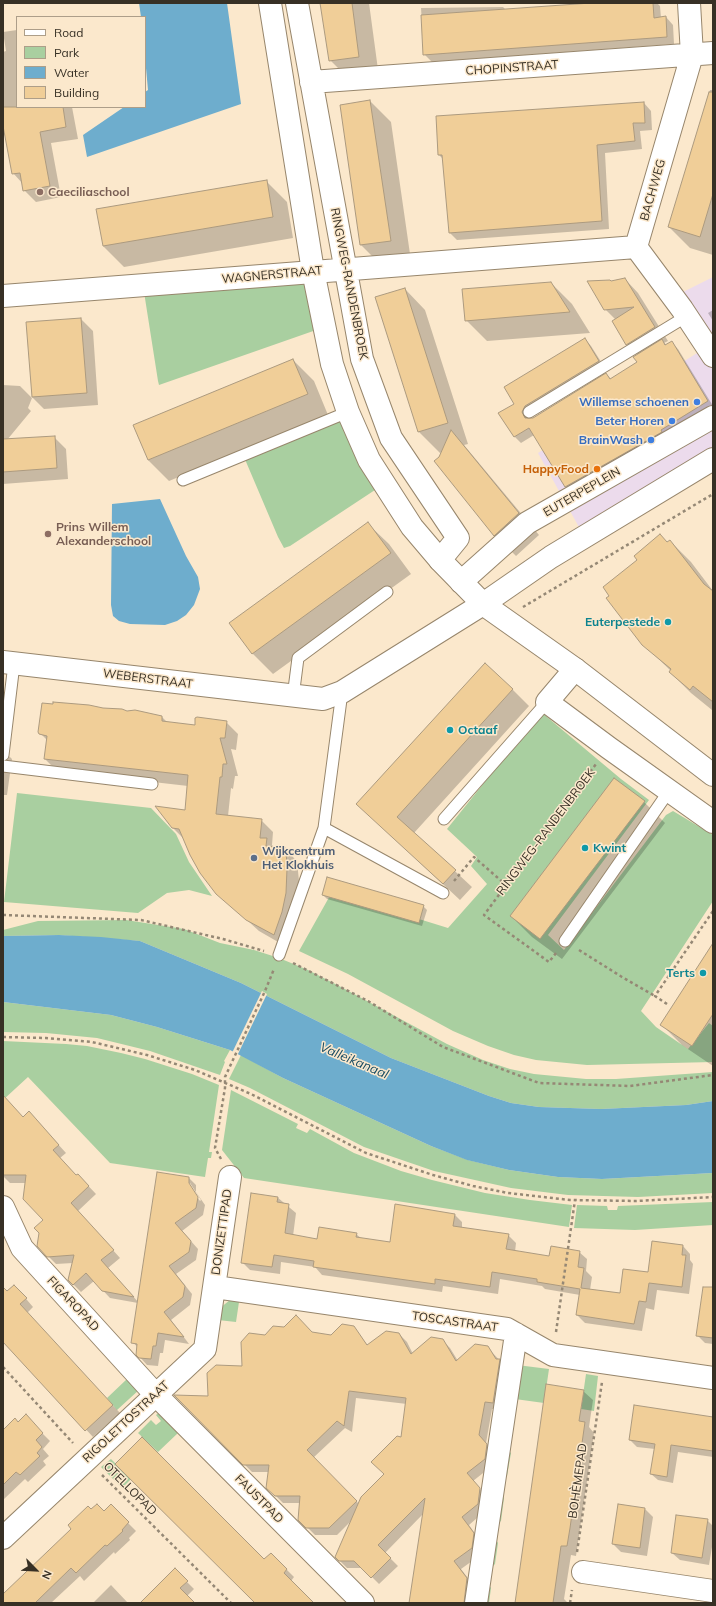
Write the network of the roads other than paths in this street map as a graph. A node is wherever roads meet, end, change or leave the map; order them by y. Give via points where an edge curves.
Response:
1 (270, 3) edge
2 (297, 3) edge
3 (689, 3) edge
4 (713, 53) edge
5 (692, 55) junction
6 (311, 82) junction
7 (636, 247) junction
8 (346, 269) junction
9 (313, 271) junction
10 (3, 296) edge
11 (687, 316) junction
12 (713, 356) edge
13 (348, 412) junction
14 (529, 412) dead end
15 (713, 417) edge
16 (713, 459) edge
17 (183, 480) dead end
18 (440, 560) junction
19 (461, 582) junction
20 (387, 592) dead end
21 (483, 604) junction
22 (8, 663) edge
23 (575, 669) junction
24 (342, 692) junction
25 (293, 697) junction
26 (547, 702) junction
27 (3, 755) edge
28 (3, 766) edge
29 (713, 775) edge
30 (152, 784) dead end
31 (669, 791) junction
32 (444, 819) dead end
33 (713, 822) edge
34 (324, 828) junction
35 (443, 893) road end
36 (565, 941) dead end
37 (279, 956) road end
38 (230, 1177) road end
39 (3, 1207) edge
40 (215, 1287) junction
41 (516, 1334) junction
42 (713, 1378) edge
43 (155, 1394) junction
44 (3, 1538) edge
45 (577, 1572) road end
46 (713, 1591) edge
47 (363, 1603) edge
48 (476, 1603) edge

1 - 9 street
2 - 6 street, RINGWEG-RANDENBROEK
3 - 5 street, BACHWEG
4 - 5 street, CHOPINSTRAAT
5 - 6 street, CHOPINSTRAAT
5 - 7 street, BACHWEG
6 - 8 street, RINGWEG-RANDENBROEK
7 - 8 street, WAGNERSTRAAT
7 - 11 street
8 - 9 street, WAGNERSTRAAT
8 - 18 street, RINGWEG-RANDENBROEK via 362,359 391,438 458,538
9 - 10 street, WAGNERSTRAAT
9 - 13 street via 332,364
11 - 12 street
11 - 14 lane
13 - 17 lane
13 - 18 street via 369,460 412,527
15 - 19 street, EUTERPEPLEIN via 527,523
16 - 21 street via 551,557
18 - 19 street
19 - 21 street
20 - 25 lane via 298,658
21 - 23 street
21 - 24 street, WEBERSTRAAT
22 - 25 street, WEBERSTRAAT
22 - 27 lane
23 - 26 street
23 - 29 street
24 - 25 street, WEBERSTRAAT via 323,699
24 - 34 lane
26 - 31 street
26 - 32 lane
28 - 30 lane
31 - 33 street
31 - 36 lane
34 - 35 lane
34 - 37 lane
38 - 40 street, DONIZETTIPAD
39 - 43 street, FIGAROPAD via 22,1248
40 - 41 street, TOSCASTRAAT via 507,1329
40 - 43 street, RIGOLETTOSTRAAT via 205,1349
41 - 42 street, TOSCASTRAAT via 553,1355
41 - 48 street
43 - 44 street, RIGOLETTOSTRAAT
43 - 47 street, FAUSTPAD
45 - 46 street

